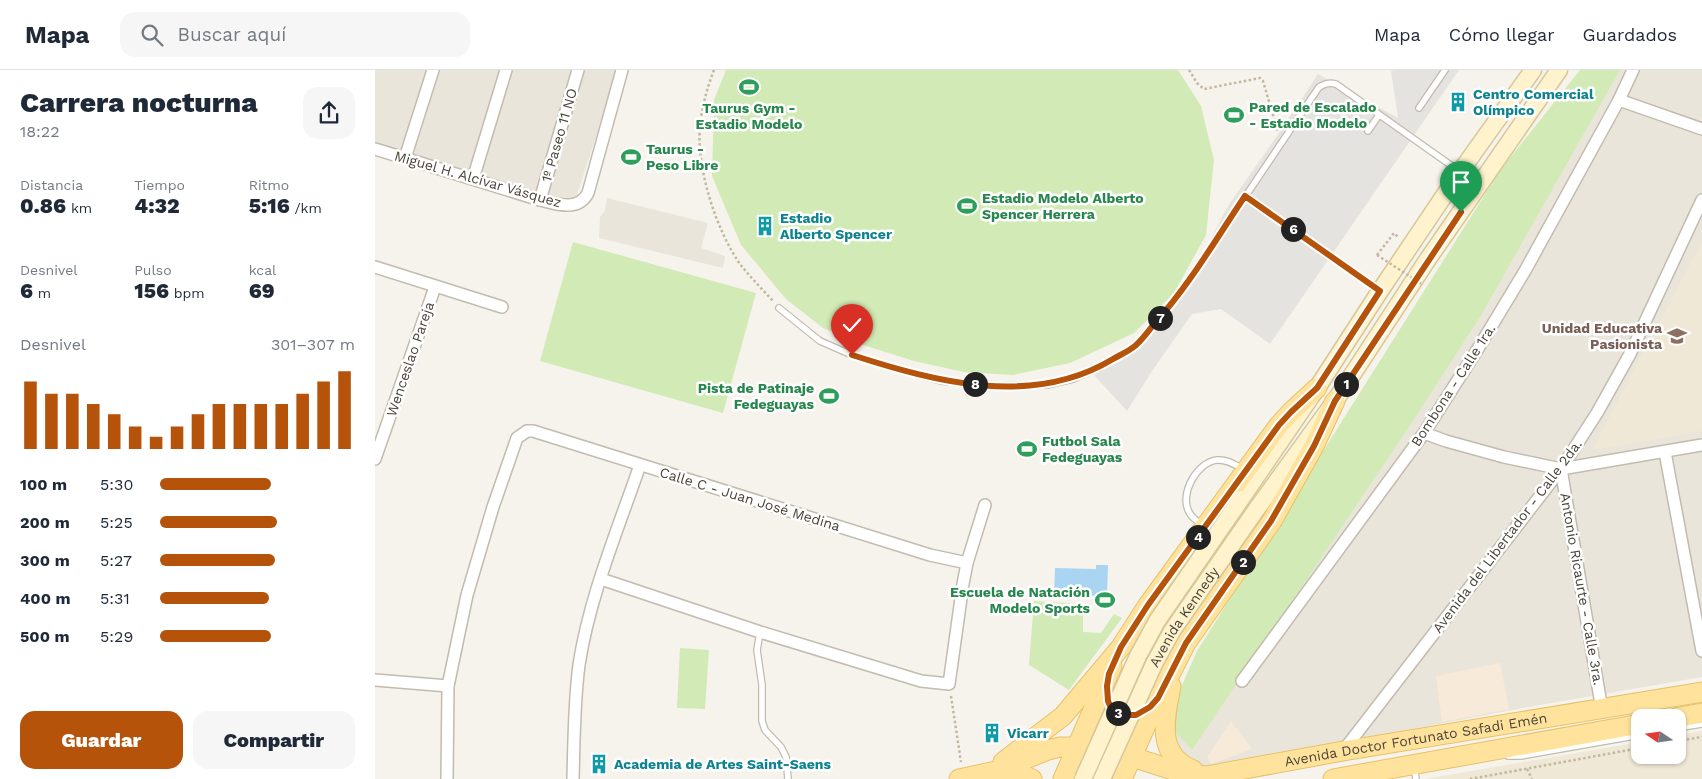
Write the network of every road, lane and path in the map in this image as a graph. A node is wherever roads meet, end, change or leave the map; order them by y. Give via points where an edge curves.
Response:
1 (433, 70) edge
2 (506, 70) edge
3 (578, 70) edge
4 (622, 70) edge
5 (714, 70) edge
6 (1189, 70) edge
7 (1445, 70) edge
8 (1533, 70) edge
9 (1559, 70) edge
10 (1633, 70) edge
11 (1619, 100) junction
12 (1419, 108) dead end
13 (1379, 115) junction
14 (1702, 129) edge
15 (1368, 131) dead end
16 (1281, 143) junction
17 (375, 149) edge
18 (405, 158) junction
19 (1460, 172) junction
20 (473, 179) junction
21 (1245, 196) junction
22 (540, 200) junction
23 (1702, 200) edge
24 (1410, 247) junction
25 (375, 268) edge
26 (1423, 285) dead end
27 (435, 287) junction
28 (1380, 291) junction
29 (502, 307) dead end
30 (779, 308) joint
31 (1317, 388) junction
32 (1335, 401) junction
33 (1424, 433) junction
34 (1702, 445) edge
35 (1665, 452) junction
36 (375, 459) edge
37 (640, 465) junction
38 (1561, 469) junction
39 (1245, 471) junction
40 (985, 505) dead end
41 (1205, 527) junction
42 (967, 563) junction
43 (601, 579) junction
44 (761, 632) junction
45 (1186, 643) junction
46 (1121, 647) junction
47 (1702, 651) edge
48 (1109, 674) junction
49 (375, 680) edge
50 (1242, 680) dead end
51 (949, 684) junction
52 (448, 686) junction
53 (1702, 692) edge
54 (1158, 698) junction
55 (1602, 710) junction
56 (1702, 712) edge
57 (1686, 716) edge
58 (1702, 724) edge
59 (1631, 726) edge
60 (1686, 727) edge
61 (1631, 737) edge
62 (1702, 737) edge
63 (1686, 740) edge
64 (1078, 747) junction
65 (1631, 750) edge
66 (1343, 751) junction
67 (1474, 754) junction
68 (1132, 757) junction
69 (1526, 767) dead end
70 (993, 772) junction
71 (1415, 772) edge
72 (1207, 776) edge
73 (962, 778) edge
74 (447, 779) edge
75 (573, 779) edge
76 (789, 779) edge
77 (1032, 779) edge
78 (1063, 779) edge
79 (1083, 779) edge
80 (1102, 779) edge
81 (1122, 779) edge
82 (1333, 779) edge
83 (1470, 779) edge
84 (1532, 779) edge

1 - 18 street
2 - 20 street
3 - 22 street, 1º Paseo 11 NO
4 - 22 street, Miguel H. Alcívar Vásquez via 587,193 581,203 564,206
5 - 30 path via 707,88 700,127 708,194 723,234 740,262
6 - 16 path via 1204,89 1260,78
7 - 12 lane
8 - 19 main road, Avenida Kennedy
9 - 32 main road, Avenida Kennedy via 1428,259
10 - 11 street, Bombona - Calle 1ra.
11 - 14 street
11 - 33 street, Bombona - Calle 1ra. via 1526,269
13 - 15 lane
13 - 16 lane via 1336,84 1327,83 1319,87
13 - 19 lane
16 - 21 lane
17 - 18 street, Miguel H. Alcívar Vásquez
18 - 20 street, Miguel H. Alcívar Vásquez
19 - 24 main road, Avenida Kennedy
20 - 22 street, Miguel H. Alcívar Vásquez
21 - 28 lane
21 - 30 lane via 1177,298 1135,346 1098,368 1047,385 985,386 941,381 892,368 820,341
23 - 38 street, Avenida del Libertador - Calle 2da. via 1630,354
24 - 26 path, bridge via 1394,233 1377,255
24 - 28 main road, Avenida Kennedy
25 - 27 street
27 - 29 street
27 - 36 street, Wenceslao Pareja
28 - 31 main road, Avenida Kennedy
31 - 39 main road via 1279,425
31 - 79 main road, Avenida Kennedy, bridge via 1157,621
32 - 45 main road via 1314,446 1271,521
32 - 80 main road, Avenida Kennedy, bridge via 1171,630
33 - 38 street via 1504,457
33 - 50 street, Bombona - Calle 1ra.
34 - 35 street
35 - 38 street
35 - 47 street
37 - 42 street, Calle C - Juan José Medina via 930,555
37 - 43 street
37 - 52 street, Calle C - Juan José Medina via 533,431 517,438 467,595
38 - 55 street, Antonio Ricaurte - Calle 3ra.
38 - 66 street, Avenida del Libertador - Calle 2da.
39 - 41 main road
39 - 41 lane via 1217,460 1197,474 1190,484 1188,511
40 - 42 street
41 - 46 main road
42 - 51 street
43 - 44 street
43 - 75 street via 579,663
44 - 51 street via 921,681
44 - 76 lane via 757,650 762,685 762,721 765,730 781,747
45 - 54 main road
45 - 72 main road via 1173,678 1164,726 1170,754 1187,768
46 - 48 main road
46 - 70 main road via 1063,716
48 - 54 main road via 1108,701 1118,713 1136,715
48 - 64 main road
49 - 52 street
51 - 73 path
52 - 74 street
53 - 55 main road, Avenida Doctor Fortunato Safadi Emén
54 - 68 main road
55 - 66 main road, Avenida Doctor Fortunato Safadi Emén
56 - 57 main road
58 - 60 lane
59 - 67 main road, Avenida Doctor Fortunato Safadi Emén
61 - 67 lane via 1521,756
62 - 63 path
64 - 68 main road, Avenida Doctor Fortunato Safadi Emén
64 - 70 main road, Avenida Doctor Fortunato Safadi Emén via 1048,750
64 - 78 main road
65 - 83 path
66 - 72 main road, Avenida Doctor Fortunato Safadi Emén
67 - 71 main road, Avenida Doctor Fortunato Safadi Emén
68 - 72 main road, Avenida Doctor Fortunato Safadi Emén via 1190,776
68 - 81 main road
69 - 84 path
70 - 73 main road
70 - 77 main road via 1021,774
71 - 82 main road, Avenida Doctor Fortunato Safadi Emén

